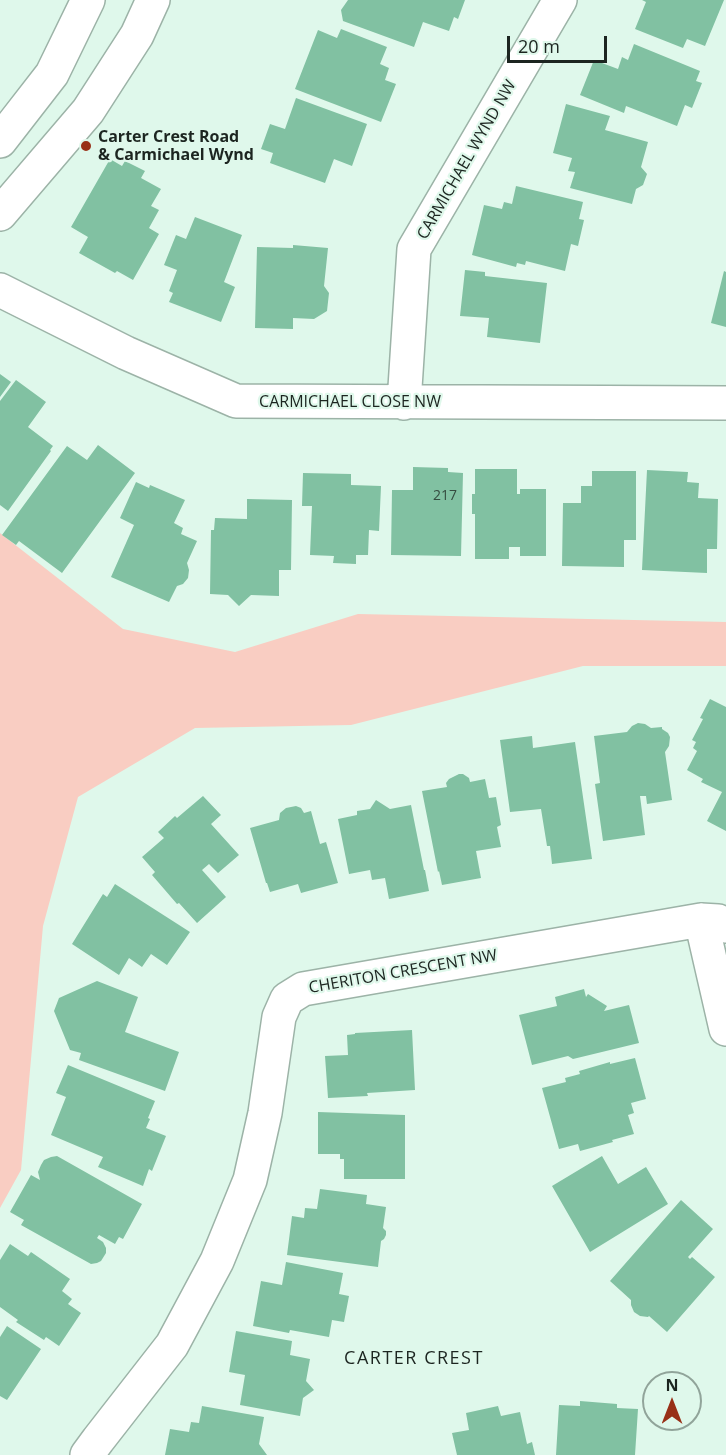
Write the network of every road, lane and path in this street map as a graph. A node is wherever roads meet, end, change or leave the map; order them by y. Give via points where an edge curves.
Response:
1 (88, 0) edge
2 (153, 0) edge
3 (560, 0) edge
4 (0, 141) edge
5 (0, 214) edge
6 (0, 290) edge
7 (404, 403) junction
8 (726, 403) edge
9 (713, 923) edge
10 (726, 1029) edge
11 (87, 1455) edge

1 - 4 street via 52,74
2 - 5 street via 137,35 88,111
3 - 7 street, CARMICHAEL WYND NW via 414,249
6 - 7 street, CARMICHAEL CLOSE NW via 236,402
7 - 8 street, CARMICHAEL CLOSE NW
9 - 10 street, CHERITON CRESCENT NW
9 - 11 street, CHERITON CRESCENT NW via 303,989 287,999 279,1017 265,1113 250,1180 218,1261 172,1345

